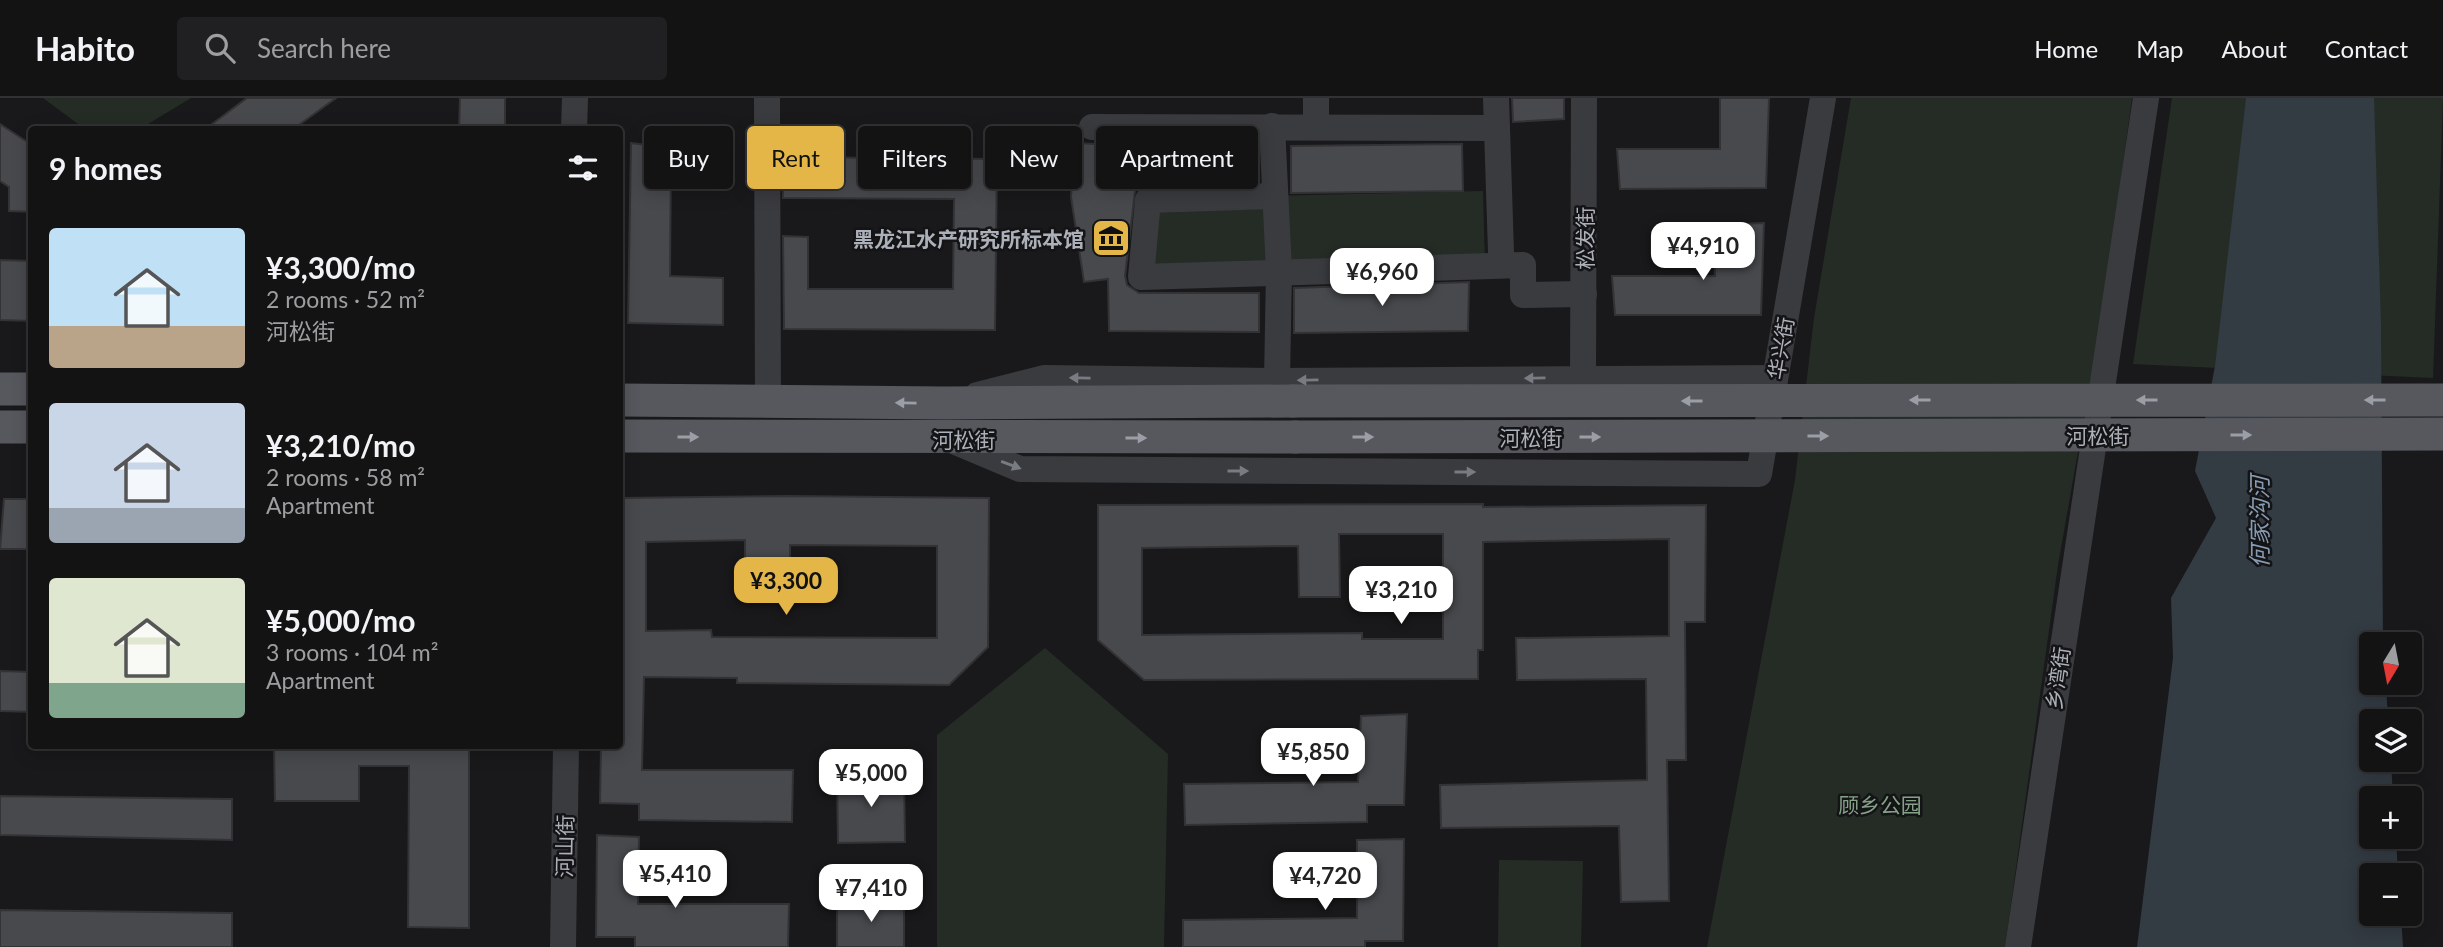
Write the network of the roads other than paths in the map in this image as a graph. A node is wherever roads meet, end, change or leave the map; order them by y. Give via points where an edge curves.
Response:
1 (575, 98) edge
2 (768, 98) edge
3 (1316, 98) edge
4 (1496, 98) edge
5 (1584, 98) edge
6 (1824, 98) edge
7 (2146, 98) edge
8 (1316, 125) junction
9 (574, 126) edge
10 (1272, 126) junction
11 (1092, 127) dead end
12 (1497, 128) junction
13 (1274, 196) junction
14 (1501, 252) dead end
15 (1279, 271) junction
16 (1584, 293) junction
17 (1583, 377) junction
18 (1775, 378) junction
19 (0, 389) edge
20 (28, 390) edge
21 (1285, 391) junction
22 (623, 400) edge
23 (768, 400) junction
24 (2443, 400) edge
25 (0, 427) edge
26 (28, 427) edge
27 (2443, 434) edge
28 (623, 436) edge
29 (948, 439) junction
30 (566, 749) edge
31 (563, 947) edge
32 (2018, 947) edge

1 - 9 street
2 - 23 street
3 - 8 street
4 - 12 street
5 - 16 street, 松发街
6 - 18 street, 华兴街
7 - 32 street, 乡湾街
8 - 10 street
8 - 12 street
10 - 11 street
10 - 13 street
12 - 14 street
13 - 15 street
13 - 15 street via 1148,200 1141,276
15 - 16 street via 1524,265 1523,295
15 - 21 street
16 - 17 street, 松发街
17 - 18 street
17 -> 21 street
29 -> 18 street, 华兴街 via 1020,469 1759,474
19 - 20 main road
21 -> 23 main road, 河松街 via 944,404
24 -> 21 main road, 河松街, bridge
22 - 23 main road, 河松街
25 - 26 main road
29 -> 27 main road, 河松街, bridge
28 -> 29 main road, 河松街
30 - 31 street, 河山街

